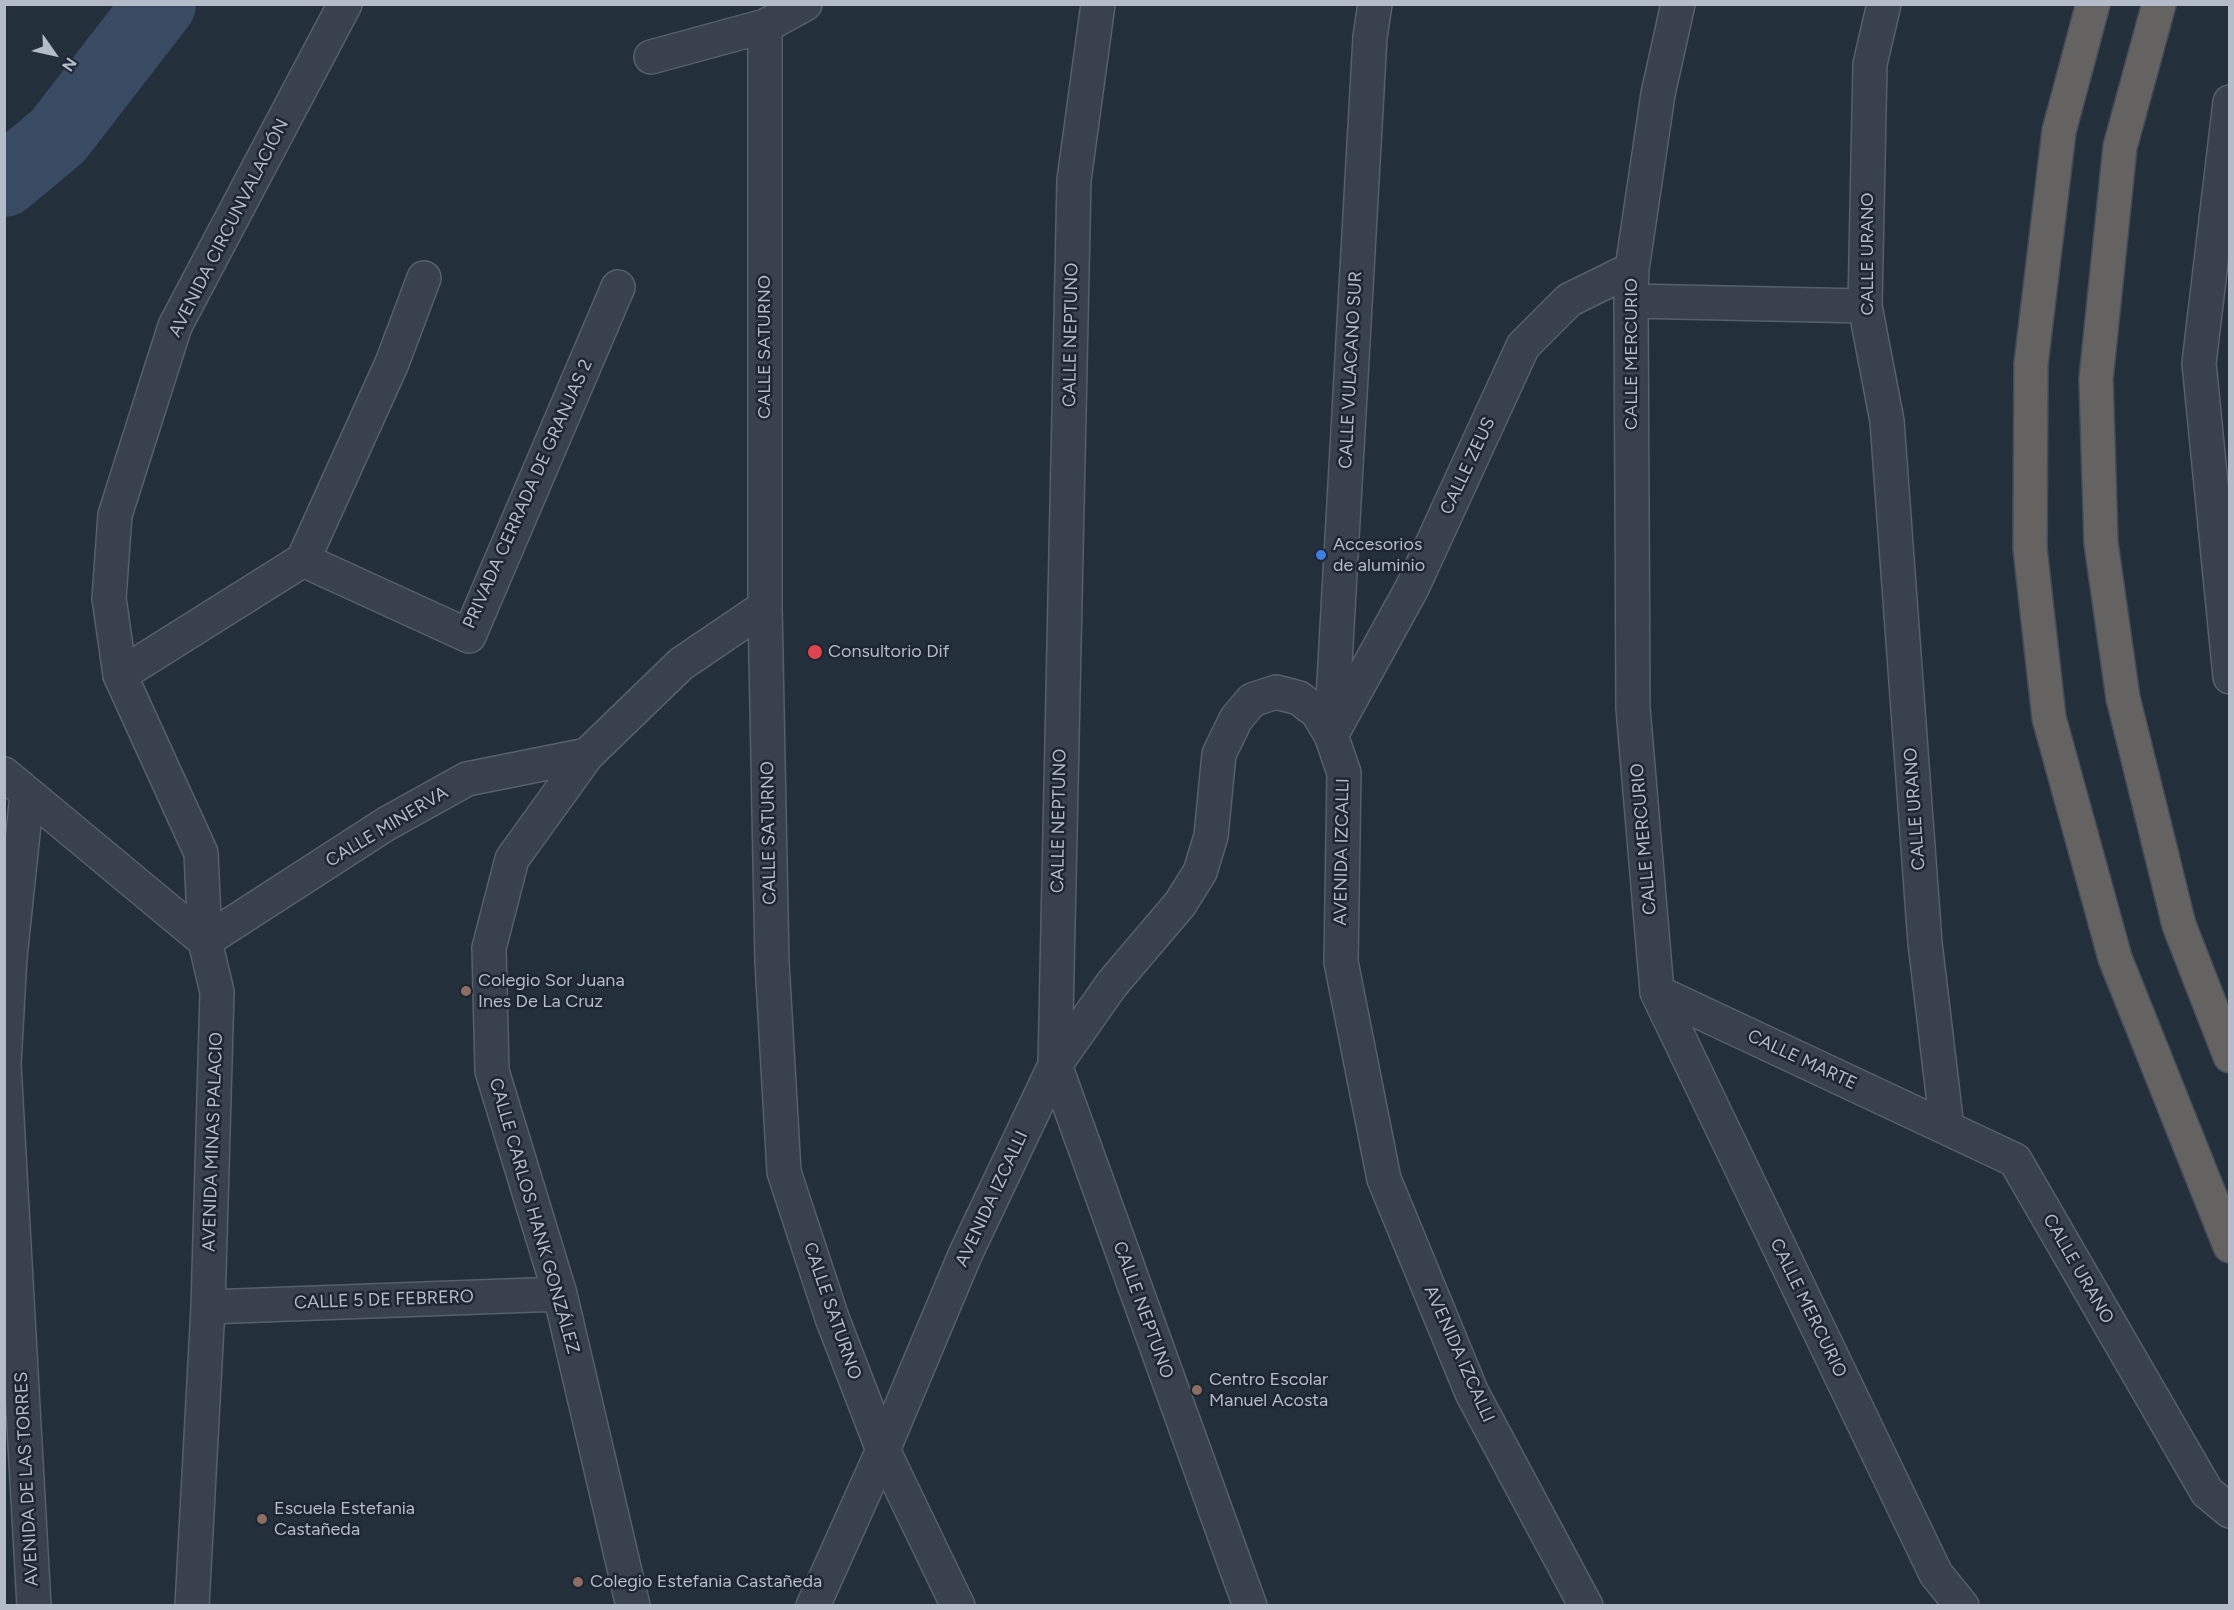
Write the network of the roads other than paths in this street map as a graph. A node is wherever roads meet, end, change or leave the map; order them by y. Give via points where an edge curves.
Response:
1 (345, 4) edge
2 (805, 4) edge
3 (1098, 4) edge
4 (1375, 4) edge
5 (1678, 4) edge
6 (1884, 4) edge
7 (2093, 4) edge
8 (2159, 4) edge
9 (765, 26) junction
10 (651, 57) dead end
11 (2229, 102) edge
12 (424, 278) dead end
13 (1631, 285) junction
14 (618, 287) dead end
15 (1865, 306) junction
16 (303, 560) junction
17 (765, 608) junction
18 (2228, 660) edge
19 (120, 675) junction
20 (1331, 735) junction
21 (587, 755) junction
22 (16, 785) edge
23 (205, 941) junction
24 (1657, 992) junction
25 (2229, 1056) edge
26 (4, 1064) edge
27 (1055, 1065) junction
28 (1947, 1128) junction
29 (2229, 1246) edge
30 (560, 1294) junction
31 (208, 1307) junction
32 (883, 1450) junction
33 (2229, 1511) edge
34 (34, 1605) edge
35 (192, 1605) edge
36 (633, 1605) edge
37 (813, 1605) edge
38 (958, 1605) edge
39 (1250, 1605) edge
40 (1586, 1605) edge
41 (1962, 1605) edge

1 - 19 street, AVENIDA CIRCUNVALACIÓN via 176,326 115,515 109,598
2 - 9 street
3 - 27 street, CALLE NEPTUNO via 1074,180
4 - 20 street, CALLE VULACANO SUR via 1370,37
5 - 13 street, CALLE MERCURIO via 1658,94
6 - 15 street, CALLE URANO via 1870,64
7 - 29 highway via 2059,131 2031,364 2031,560 2049,718 2115,958
8 - 25 highway via 2120,147 2096,379 2102,543 2123,698 2173,902
9 - 10 street
9 - 17 street, CALLE SATURNO
11 - 18 street via 2199,363
12 - 16 street via 392,363
13 - 15 street
13 - 20 street, CALLE ZEUS via 1569,300 1523,346 1412,588
13 - 24 street, CALLE MERCURIO via 1633,708
14 - 16 street, PRIVADA CERRADA DE GRANJAS 2 via 469,636
15 - 28 street, CALLE URANO via 1887,421 1925,943
16 - 19 street
17 - 21 street, CALLE CARLOS HANK GONZÁLEZ via 681,664
17 - 32 street, CALLE SATURNO via 772,962 784,1172 832,1318
19 - 23 street, AVENIDA CIRCUNVALACIÓN via 201,853
20 - 27 street, AVENIDA IZCALLI via 1317,712 1299,698 1276,692 1246,706 1219,754 1211,836 1200,872 1180,904 1112,984
20 - 40 street, AVENIDA IZCALLI via 1344,773 1341,962 1384,1179 1472,1393
21 - 23 street, CALLE MINERVA via 467,779 386,824
21 - 30 street, CALLE CARLOS HANK GONZÁLEZ via 512,859 489,948 492,1071
22 - 23 street
22 - 26 street, AVENIDA DE LAS TORRES
23 - 31 street, AVENIDA MINAS PALACIO via 218,992
24 - 28 street, CALLE MARTE
24 - 41 street, CALLE MERCURIO via 1936,1574
26 - 34 street, AVENIDA DE LAS TORRES
27 - 32 street, AVENIDA IZCALLI via 965,1255
27 - 39 street, CALLE NEPTUNO
28 - 33 street, CALLE URANO via 2015,1160 2207,1492
30 - 31 street, CALLE 5 DE FEBRERO
30 - 36 street, CALLE CARLOS HANK GONZÁLEZ
31 - 35 street, AVENIDA MINAS PALACIO
32 - 37 street, AVENIDA IZCALLI
32 - 38 street, CALLE SATURNO

